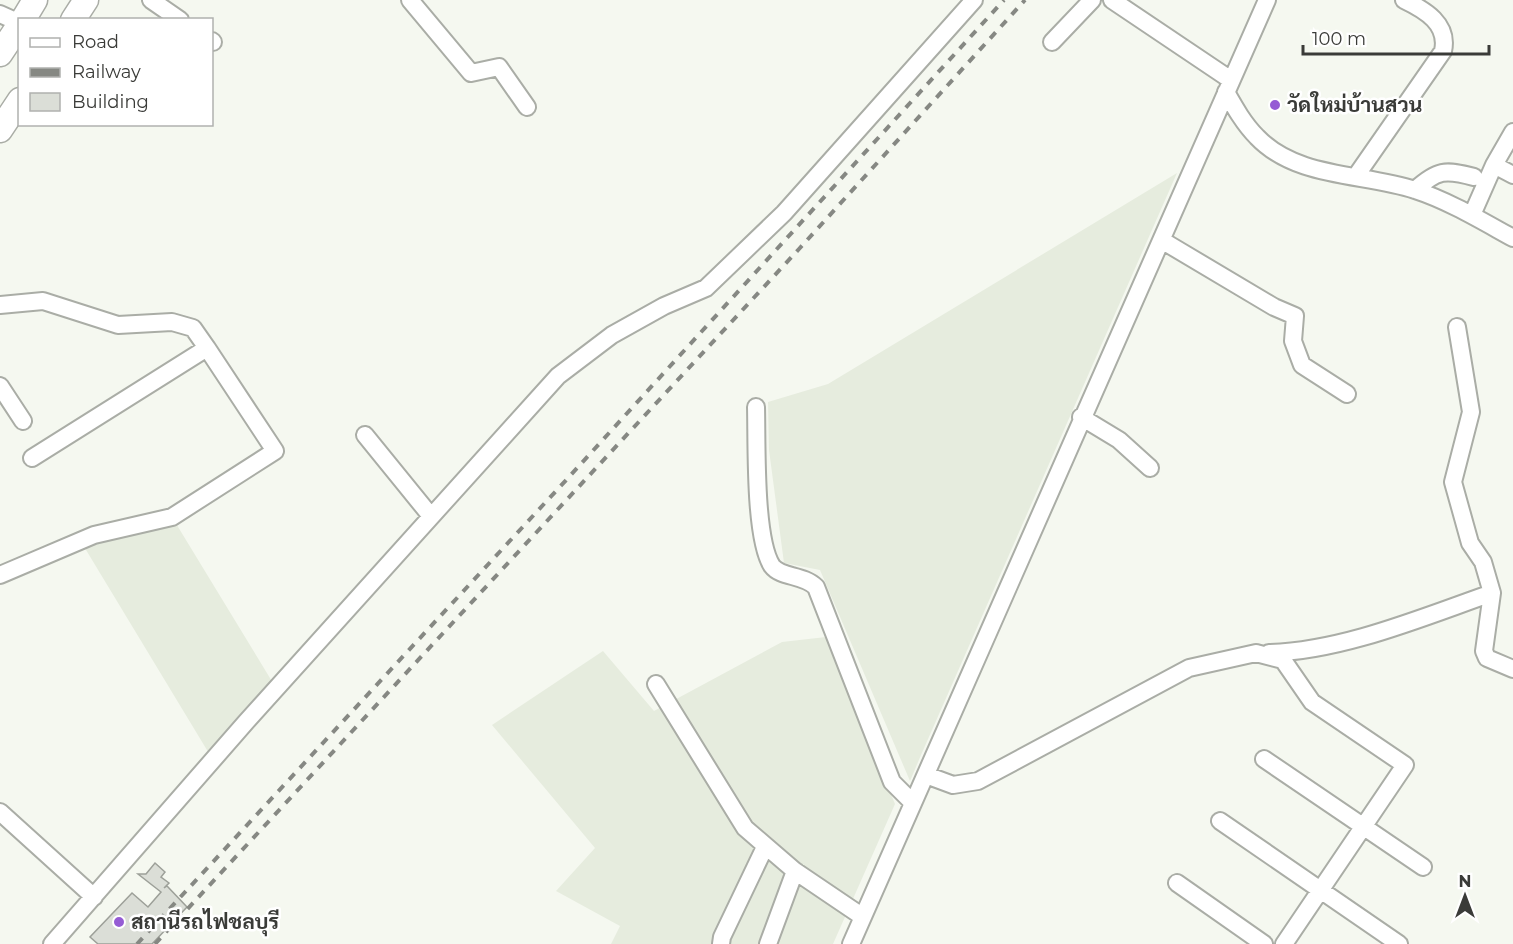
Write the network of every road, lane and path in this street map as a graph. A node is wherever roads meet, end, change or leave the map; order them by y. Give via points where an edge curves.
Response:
1 (35, 0) edge
2 (86, 0) edge
3 (151, 0) edge
4 (410, 0) edge
5 (974, 0) edge
6 (1092, 0) edge
7 (1112, 0) edge
8 (1267, 0) edge
9 (1404, 0) edge
10 (0, 14) edge
11 (23, 18) edge
12 (74, 18) edge
13 (177, 18) edge
14 (18, 23) edge
15 (18, 27) edge
16 (1052, 42) dead end
17 (0, 54) edge
18 (1229, 86) junction
19 (18, 103) edge
20 (527, 107) dead end
21 (0, 130) edge
22 (1513, 132) edge
23 (1494, 165) junction
24 (1513, 175) edge
25 (1356, 176) junction
26 (1474, 177) dead end
27 (1415, 190) junction
28 (1472, 215) junction
29 (1513, 238) edge
30 (1162, 241) junction
31 (0, 305) edge
32 (1457, 327) dead end
33 (207, 348) junction
34 (0, 386) edge
35 (1347, 394) dead end
36 (756, 406) dead end
37 (1081, 417) junction
38 (23, 421) dead end
39 (365, 435) dead end
40 (32, 458) dead end
41 (1150, 468) dead end
42 (430, 516) junction
43 (0, 575) edge
44 (1492, 593) junction
45 (1256, 653) junction
46 (1513, 669) edge
47 (656, 684) dead end
48 (1264, 759) dead end
49 (926, 775) junction
50 (913, 803) junction
51 (0, 812) edge
52 (1220, 821) dead end
53 (1363, 827) junction
54 (765, 847) junction
55 (1423, 867) dead end
56 (795, 871) junction
57 (1177, 883) dead end
58 (1321, 889) junction
59 (94, 897) junction
60 (863, 917) junction
61 (853, 943) edge
62 (52, 944) edge
63 (721, 944) edge
64 (768, 944) edge
65 (1264, 944) edge
66 (1284, 944) edge
67 (1399, 944) edge

1 - 11 highway
2 - 12 highway
3 - 13 street
4 - 20 street via 471,73 499,67
5 - 42 street via 784,213 706,288 612,335 558,376
6 - 16 street
7 - 18 street
8 - 18 street
9 - 25 street via 1438,23 1444,32 1443,51
10 - 14 street
15 - 17 highway
18 - 25 street via 1240,116 1258,138 1287,158 1320,171
18 - 30 street
19 - 21 highway
22 - 23 street
23 - 24 street
23 - 28 street
25 - 27 street
26 - 27 street via 1457,172 1437,173
27 - 28 street
28 - 29 street
30 - 35 street via 1295,316 1293,341 1302,365
30 - 37 street
31 - 33 street via 43,301 118,325 172,322 194,328
32 - 44 street via 1471,412 1453,482 1470,543 1483,562
33 - 40 street
33 - 43 street via 274,451 172,517 94,535
34 - 38 street
36 - 50 street via 760,517 768,557 773,568 809,579 816,587 892,782
37 - 41 street via 1119,440
37 - 49 street
39 - 42 street
42 - 59 street
44 - 45 street via 1381,631 1295,652
44 - 46 street via 1484,651 1487,658
45 - 49 street via 1189,669 978,781 953,785
45 - 53 street via 1283,660 1312,702 1405,765
47 - 54 street via 735,815
48 - 53 street
49 - 50 street
50 - 60 street
51 - 59 street
52 - 58 street
53 - 55 street
53 - 58 street
54 - 56 street
54 - 63 street
56 - 60 street
56 - 64 street
57 - 65 street
58 - 66 street
58 - 67 street
59 - 62 street
60 - 61 street

